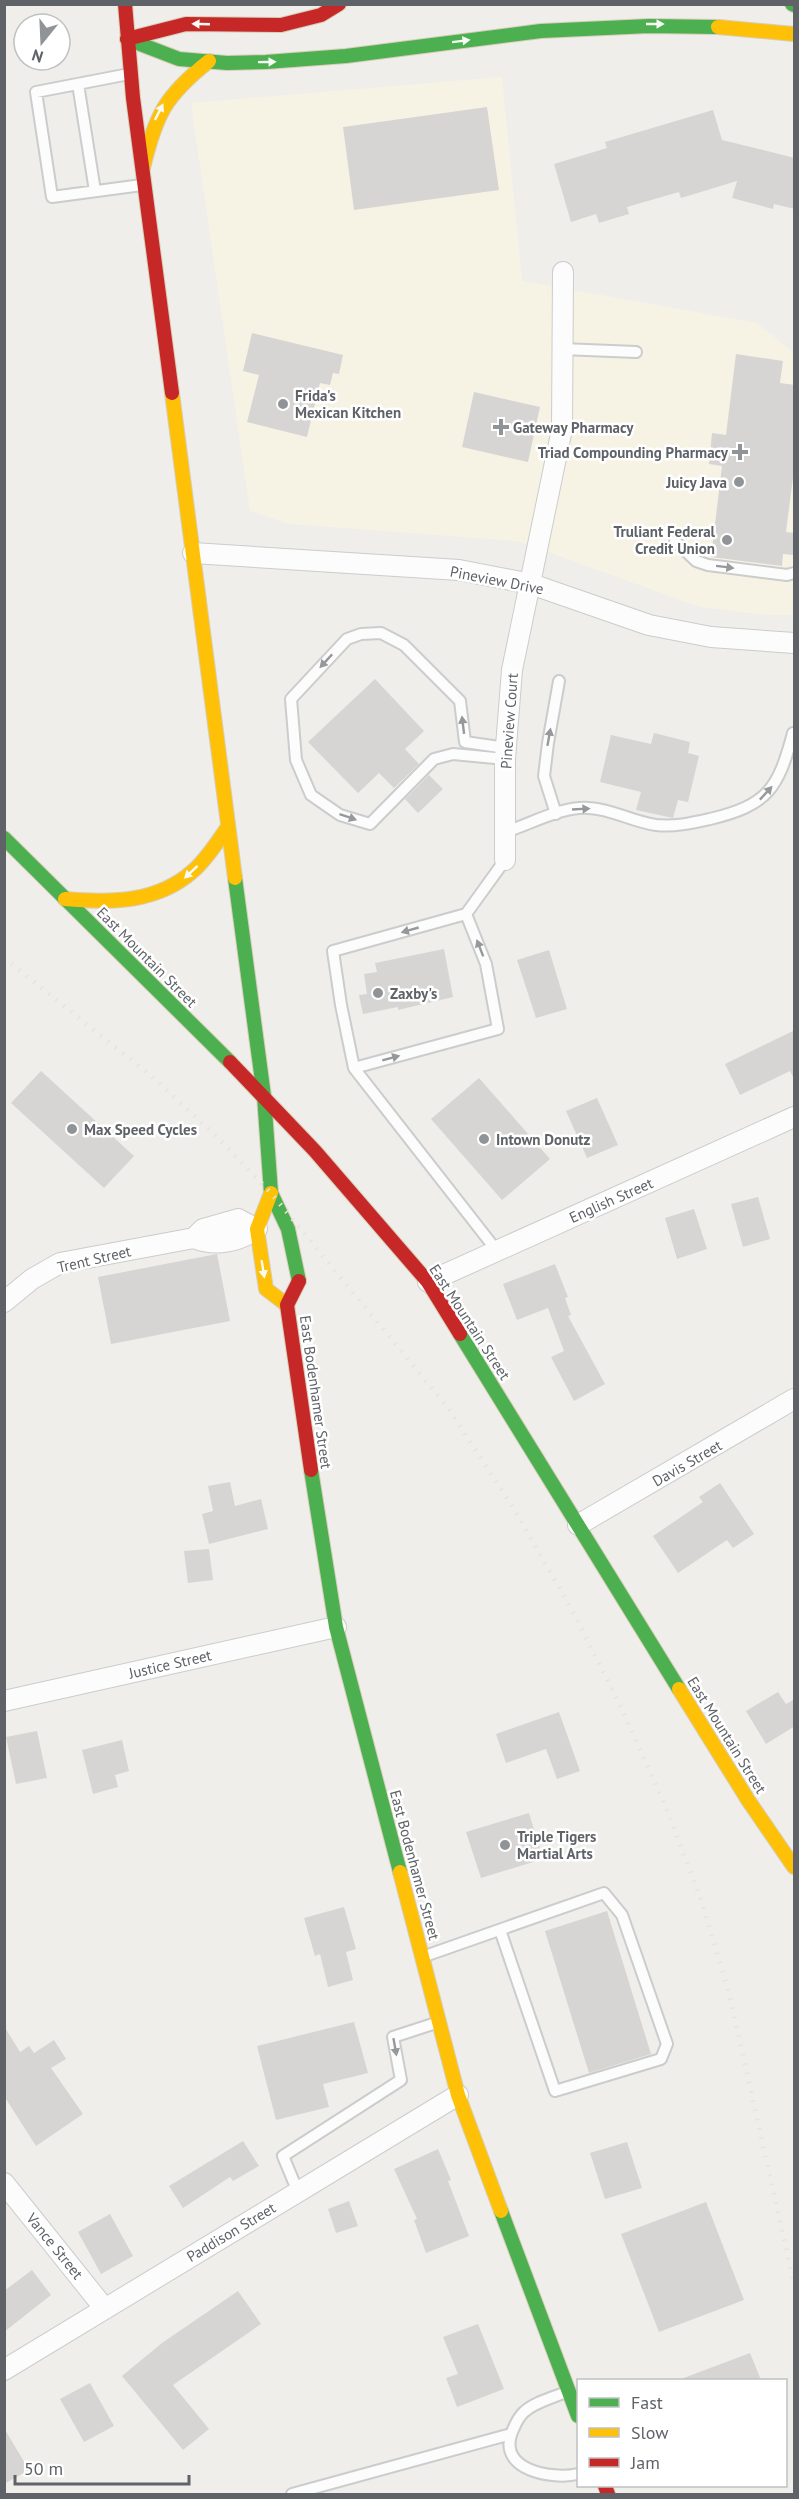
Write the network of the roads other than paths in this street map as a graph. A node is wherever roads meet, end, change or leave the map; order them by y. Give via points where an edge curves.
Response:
1 (125, 4) edge
2 (339, 4) edge
3 (795, 34) edge
4 (127, 39) junction
5 (208, 61) junction
6 (130, 74) junction
7 (78, 84) junction
8 (143, 168) junction
9 (145, 184) junction
10 (95, 191) junction
11 (563, 272) dead end
12 (562, 349) junction
13 (636, 352) dead end
14 (675, 541) dead end
15 (193, 554) junction
16 (795, 573) edge
17 (531, 584) junction
18 (795, 644) edge
19 (559, 681) dead end
20 (793, 733) dead end
21 (506, 753) junction
22 (556, 814) junction
23 (228, 827) junction
24 (505, 832) junction
25 (4, 838) edge
26 (505, 860) joint
27 (65, 899) junction
28 (466, 914) junction
29 (354, 1068) junction
30 (264, 1096) junction
31 (795, 1117) edge
32 (271, 1193) junction
33 (257, 1229) junction
34 (497, 1251) junction
35 (428, 1282) junction
36 (4, 1302) edge
37 (287, 1305) junction
38 (795, 1399) edge
39 (578, 1524) junction
40 (336, 1627) junction
41 (4, 1701) edge
42 (791, 1855) edge
43 (500, 1930) junction
44 (422, 1957) junction
45 (439, 2022) junction
46 (458, 2095) junction
47 (4, 2183) edge
48 (298, 2192) junction
49 (105, 2309) junction
50 (4, 2370) edge
51 (569, 2391) junction
52 (577, 2411) edge
53 (511, 2434) junction
54 (577, 2474) edge
55 (292, 2494) edge

1 - 4 main road, East Bodenhamer Street
2 -> 4 main road via 321,15 281,25 186,24
5 -> 3 main road via 289,62 504,35 640,24 693,24
4 - 5 main road via 185,60
4 - 6 main road, East Bodenhamer Street
8 -> 5 main road via 153,125 164,103 177,86
6 - 7 lane
6 - 8 main road, East Bodenhamer Street
7 - 10 lane
7 - 10 lane via 36,92 48,174 52,197
8 - 9 main road, East Bodenhamer Street
9 - 10 lane
9 - 15 main road, East Bodenhamer Street
11 - 12 street, Pineview Court
12 - 13 lane
12 - 17 street, Pineview Court via 562,429
14 -> 16 lane via 696,561 708,565
15 - 17 street, Pineview Drive via 459,570
15 - 23 main road, East Bodenhamer Street
17 - 18 street, Pineview Drive via 650,625 711,637
17 - 21 street, Pineview Court via 513,670
22 -> 19 lane via 544,776
22 -> 20 lane via 589,808 654,825 674,825 749,808 773,785
21 -> 21 lane via 465,742 460,701 404,645 381,633 360,633 347,639 291,699 296,760 311,795 340,815 370,824 434,759 453,754
21 - 24 street, Pineview Court
22 - 24 lane
23 -> 27 main road via 195,869 156,895 105,903
23 - 30 main road, East Bodenhamer Street
24 - 26 street, Pineview Court
25 - 27 main road, East Mountain Street
26 - 28 lane
27 - 30 main road, East Mountain Street
28 -> 29 lane via 333,951
29 -> 28 lane via 498,1029 486,964
29 - 34 lane
30 - 32 main road, East Bodenhamer Street
30 - 35 main road, East Mountain Street
31 - 34 street, English Street
32 - 33 main road, East Bodenhamer Street
32 - 37 main road, East Bodenhamer Street via 288,1229 299,1282
33 - 36 street, Trent Street via 238,1219 203,1229 194,1238 60,1263
33 -> 37 main road, East Bodenhamer Street via 266,1289
34 - 35 street, English Street
35 - 39 main road, East Mountain Street
37 - 40 main road, East Bodenhamer Street
38 - 39 street, Davis Street
39 - 42 main road, East Mountain Street
40 - 41 street, Justice Street
40 - 44 main road, East Bodenhamer Street
43 - 43 lane via 604,1893 622,1915 667,2044 662,2059 555,2091
43 - 44 lane
44 - 45 main road, East Bodenhamer Street
45 - 46 main road, East Bodenhamer Street
45 -> 48 lane via 393,2037 401,2080 283,2156
46 - 48 street, Paddison Street
46 - 51 main road, East Bodenhamer Street
47 - 49 street, Vance Street
48 - 49 street, Paddison Street
49 - 50 street, Paddison Street
51 - 52 main road, East Bodenhamer Street
51 - 53 lane via 525,2411
53 - 54 lane via 510,2452 526,2469 558,2476
53 - 55 lane

